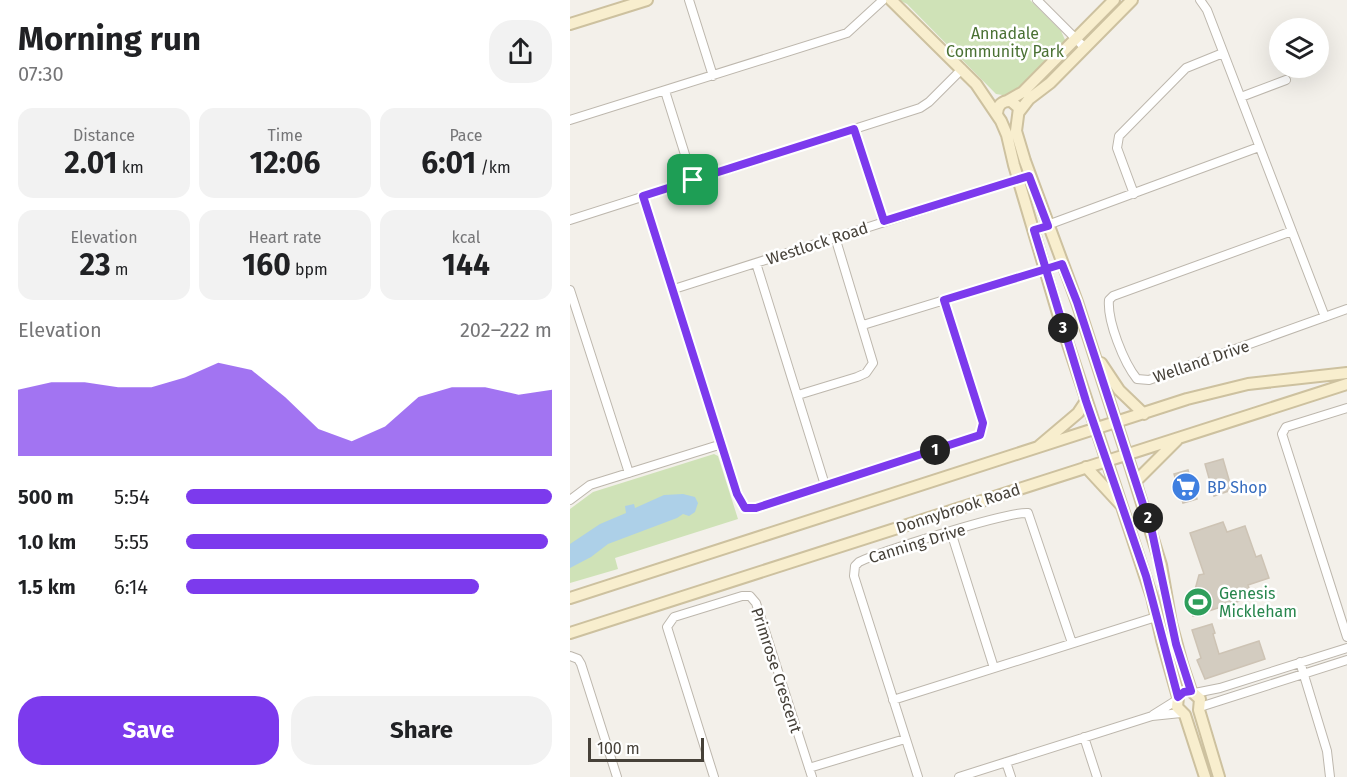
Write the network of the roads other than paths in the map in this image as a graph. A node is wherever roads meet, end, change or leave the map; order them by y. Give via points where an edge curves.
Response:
1 (647, 0) edge
2 (688, 0) edge
3 (883, 0) edge
4 (891, 0) edge
5 (1037, 0) edge
6 (1114, 0) edge
7 (1132, 0) edge
8 (1200, 0) edge
9 (570, 24) edge
10 (1076, 39) junction
11 (1085, 48) junction
12 (1223, 53) junction
13 (962, 69) junction
14 (713, 76) junction
15 (1286, 80) dead end
16 (976, 84) junction
17 (665, 91) junction
18 (1241, 97) junction
19 (1005, 101) junction
20 (1018, 115) junction
21 (999, 118) junction
22 (570, 120) edge
23 (854, 129) junction
24 (1259, 147) junction
25 (1029, 176) junction
26 (1018, 179) junction
27 (693, 180) junction
28 (1134, 194) junction
29 (643, 196) junction
30 (570, 219) edge
31 (884, 221) junction
32 (1048, 226) junction
33 (1034, 230) junction
34 (1292, 231) junction
35 (835, 237) junction
36 (756, 263) junction
37 (1062, 264) junction
38 (1046, 269) junction
39 (674, 289) junction
40 (570, 290) edge
41 (944, 300) junction
42 (1347, 309) edge
43 (1325, 317) junction
44 (863, 325) junction
45 (1090, 344) junction
46 (1347, 373) edge
47 (1347, 384) edge
48 (798, 395) junction
49 (1086, 401) junction
50 (1347, 408) edge
51 (1144, 414) junction
52 (1116, 423) junction
53 (1096, 430) junction
54 (1182, 437) junction
55 (722, 444) junction
56 (1037, 449) junction
57 (1127, 454) junction
58 (1108, 460) junction
59 (1086, 467) junction
60 (629, 473) junction
61 (1136, 481) junction
62 (825, 485) junction
63 (570, 500) edge
64 (1124, 508) junction
65 (951, 532) junction
66 (570, 598) edge
67 (1156, 616) junction
68 (570, 633) edge
69 (1347, 637) edge
70 (1072, 643) junction
71 (1347, 648) edge
72 (570, 656) edge
73 (1347, 660) edge
74 (1300, 662) junction
75 (994, 668) junction
76 (1302, 673) junction
77 (1193, 692) junction
78 (1177, 698) junction
79 (893, 700) junction
80 (1200, 708) junction
81 (1183, 714) junction
82 (1152, 716) junction
83 (1084, 737) junction
84 (905, 738) junction
85 (1006, 762) junction
86 (809, 768) junction
87 (617, 777) edge
88 (714, 777) edge
89 (812, 777) edge
90 (918, 777) edge
91 (959, 777) edge
92 (1011, 777) edge
93 (1097, 777) edge
94 (1205, 777) edge
95 (1219, 777) edge
96 (1330, 777) edge

1 - 9 street
2 - 14 street
3 - 14 street via 847,33
4 - 13 street
5 - 10 street
6 - 10 street
7 - 11 street
8 - 12 street
10 - 11 street
10 - 19 street via 1023,92
11 - 20 street via 1029,99
12 - 18 street
12 - 28 street via 1186,68 1119,136 1117,148
13 - 16 street
13 - 23 street via 925,106
14 - 17 street
15 - 18 street
16 - 19 street
16 - 21 street
17 - 22 street
17 - 27 street
18 - 24 street
19 - 20 street via 1014,103
19 - 21 street via 998,107
20 - 21 street via 1011,123
20 - 25 street via 1016,131
21 - 26 street
23 - 27 street
23 - 31 street
24 - 28 street
24 - 34 street
25 - 26 street, Westlock Road
25 - 32 street
26 - 31 street, Westlock Road
26 - 33 street
27 - 29 street
28 - 32 street
29 - 30 street
29 - 39 street
31 - 35 street, Westlock Road
32 - 33 street
32 - 37 street
33 - 38 street
34 - 43 street
34 - 43 street, Welland Drive via 1113,296 1109,312 1119,344 1137,379 1149,380
35 - 36 street, Westlock Road
35 - 44 street
36 - 39 street, Westlock Road
36 - 48 street
37 - 38 street
37 - 45 street
38 - 41 street
38 - 49 street
39 - 55 street
40 - 60 street
41 - 44 street
41 - 62 street via 983,423 980,435
42 - 43 street
44 - 48 street via 872,356 871,368 857,377
45 - 51 street via 1119,390
45 - 52 street
46 - 51 street, Donnybrook Road via 1248,384
47 - 54 street, Donnybrook Road
48 - 62 street
49 - 53 street
49 - 56 street
50 - 69 street via 1286,427 1282,434
51 - 52 street, Donnybrook Road
52 - 53 street, Donnybrook Road
52 - 57 street
53 - 56 street, Donnybrook Road
53 - 58 street
54 - 57 street, Donnybrook Road
54 - 61 street
55 - 60 street
55 - 62 street via 745,508 756,508
56 - 66 street, Donnybrook Road
57 - 58 street, Donnybrook Road
57 - 61 street
58 - 59 street, Donnybrook Road
58 - 64 street
59 - 64 street
59 - 68 street, Donnybrook Road
60 - 63 street via 590,485
61 - 77 street via 1161,565 1176,644
64 - 67 street
65 - 70 street, Canning Drive via 1028,513
65 - 75 street
65 - 79 street, Canning Drive via 864,559 855,566 854,576
67 - 70 street
67 - 78 street
70 - 75 street
71 - 74 street
72 - 87 street via 580,664
73 - 76 street
74 - 76 street
74 - 77 street via 1220,688
75 - 79 street
76 - 80 street
76 - 96 street via 1327,751
77 - 78 street via 1184,692
77 - 80 street via 1200,699
78 - 81 street via 1177,707
78 - 82 street
79 - 84 street, Canning Drive
80 - 81 street via 1192,715
80 - 95 street
81 - 82 street
81 - 94 street
82 - 83 street
83 - 85 street
83 - 93 street
84 - 86 street
84 - 90 street, Canning Drive
85 - 91 street
85 - 92 street
86 - 88 street, Primrose Crescent via 756,603 750,596 741,596 674,617 667,627
86 - 89 street, Primrose Crescent

